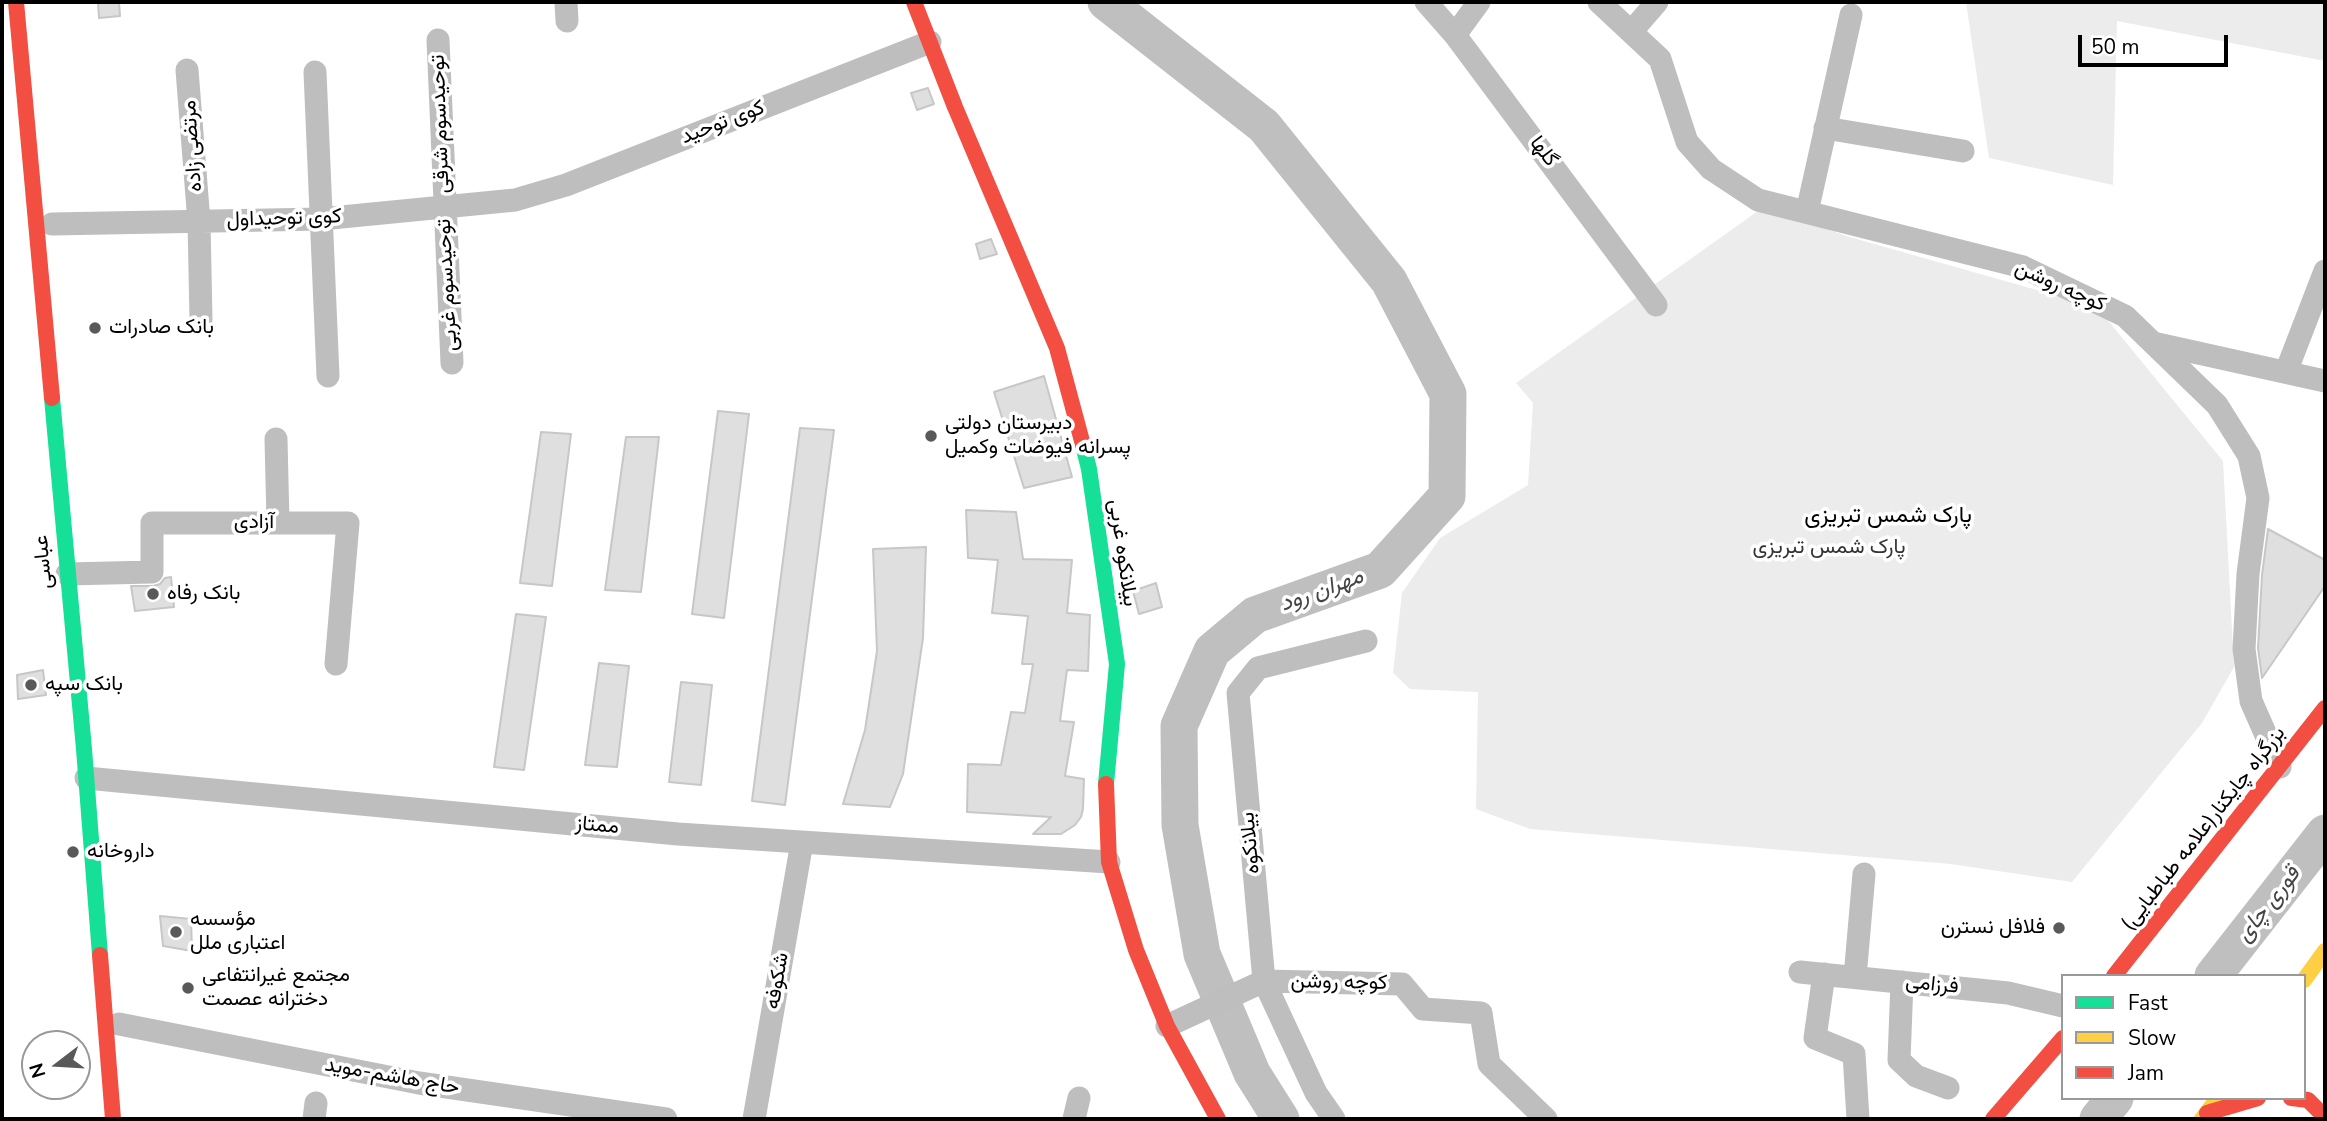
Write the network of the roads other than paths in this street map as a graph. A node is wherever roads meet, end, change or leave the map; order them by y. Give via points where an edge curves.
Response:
1 (16, 2) edge
2 (914, 2) edge
3 (1426, 2) edge
4 (1479, 2) edge
5 (1599, 2) edge
6 (1657, 2) edge
7 (1851, 15) dead end
8 (1631, 32) junction
9 (1455, 35) junction
10 (438, 40) dead end
11 (930, 42) junction
12 (187, 70) dead end
13 (315, 72) dead end
14 (1825, 128) junction
15 (1964, 151) dead end
16 (50, 198) dead end
17 (514, 200) joint
18 (445, 208) junction
19 (1807, 212) junction
20 (321, 219) junction
21 (198, 222) junction
22 (52, 224) junction
23 (2325, 271) edge
24 (1656, 305) dead end
25 (201, 320) dead end
26 (2153, 342) junction
27 (452, 363) dead end
28 (2286, 372) junction
29 (328, 376) dead end
30 (2325, 381) edge
31 (276, 439) dead end
32 (278, 523) junction
33 (74, 574) junction
34 (1366, 641) dead end
35 (336, 664) dead end
36 (2325, 708) edge
37 (2280, 767) junction
38 (92, 779) junction
39 (802, 842) junction
40 (1109, 862) junction
41 (1864, 874) dead end
42 (2325, 951) edge
43 (1800, 972) dead end
44 (1824, 974) junction
45 (2116, 974) edge
46 (1855, 977) junction
47 (2306, 977) edge
48 (1264, 981) junction
49 (1902, 982) junction
50 (2061, 1006) edge
51 (119, 1024) junction
52 (1167, 1026) junction
53 (2061, 1040) edge
54 (1948, 1088) dead end
55 (111, 1090) junction
56 (2216, 1100) edge
57 (2252, 1100) edge
58 (2306, 1100) edge
59 (2204, 1116) edge
60 (2325, 1117) edge
61 (95, 1119) edge
62 (114, 1119) edge
63 (127, 1119) edge
64 (666, 1119) edge
65 (754, 1119) edge
66 (1218, 1119) edge
67 (1334, 1119) edge
68 (1546, 1119) edge
69 (1858, 1119) edge
70 (1993, 1119) edge

1 - 33 main road, عباسى
2 - 11 main road, بیلانکوه غربی
3 - 9 street, گلها
4 - 9 street
5 - 8 street, کوچه روشن
6 - 8 street
7 - 14 street
8 - 19 street, کوچه روشن via 1660,59 1687,142 1711,169 1758,200
9 - 24 street, گلها
10 - 18 street, توحیدسوم شرقی
11 - 17 street, کوی توحید via 566,185
11 - 40 main road, بیلانکوه غربی via 1057,348 1089,469 1117,664 1105,796
12 - 21 street, مرتضی زاده
13 - 20 street
14 - 15 street
14 - 19 street
16 - 22 main road, عباسى
17 - 18 street, کوی توحیداول
18 - 20 street, کوی توحیداول
18 - 27 street, توحیدسوم غربی
19 - 26 street, کوچه روشن via 2023,267 2125,316
20 - 21 street, کوی توحیداول
20 - 29 street
21 - 22 street, کوی توحیداول
21 - 25 street, مرتضی زاده
22 - 33 main road, عباسى
23 - 28 street
26 - 28 street
26 - 37 street, کوچه روشن via 2217,405 2249,456 2258,498 2244,649 2251,701
28 - 30 street
31 - 32 street
32 - 33 street, آزادی via 152,523 152,572
32 - 35 street, آزادی via 348,523
33 - 38 main road, عباسى
34 - 48 street, بیلانکوه via 1258,668 1238,694
36 - 37 main road, بزرگراه چایکنار(علامه طباطبایی)
37 - 45 main road, بزرگراه چایکنار(علامه طباطبایی)
38 - 39 street, ممتاز
38 - 51 main road, عباسى
38 - 55 main road, عباسى
39 - 40 street, ممتاز
39 - 65 street, شکوفه
40 - 52 main road, بیلانکوه غربی via 1136,950
41 - 46 street
42 - 47 main road
43 - 44 street, فرزامی
44 - 46 street, فرزامی
44 - 69 street via 1815,1038 1854,1054
46 - 49 street, فرزامی
48 - 52 street
48 - 67 street, بیلانکوه via 1315,1093
48 - 68 street, کوچه روشن via 1402,984 1423,1009 1481,1013 1489,1064
49 - 50 street, فرزامی via 2008,993
49 - 54 street via 1899,1060 1916,1076
51 - 63 main road, عباسى
51 - 64 street, حاج هاشم-موید via 419,1083
52 - 66 main road, بیلانکوه غربی
53 - 70 main road
55 - 61 main road
55 - 62 main road, عباسى
56 - 59 main road
57 - 59 main road
58 - 60 main road

